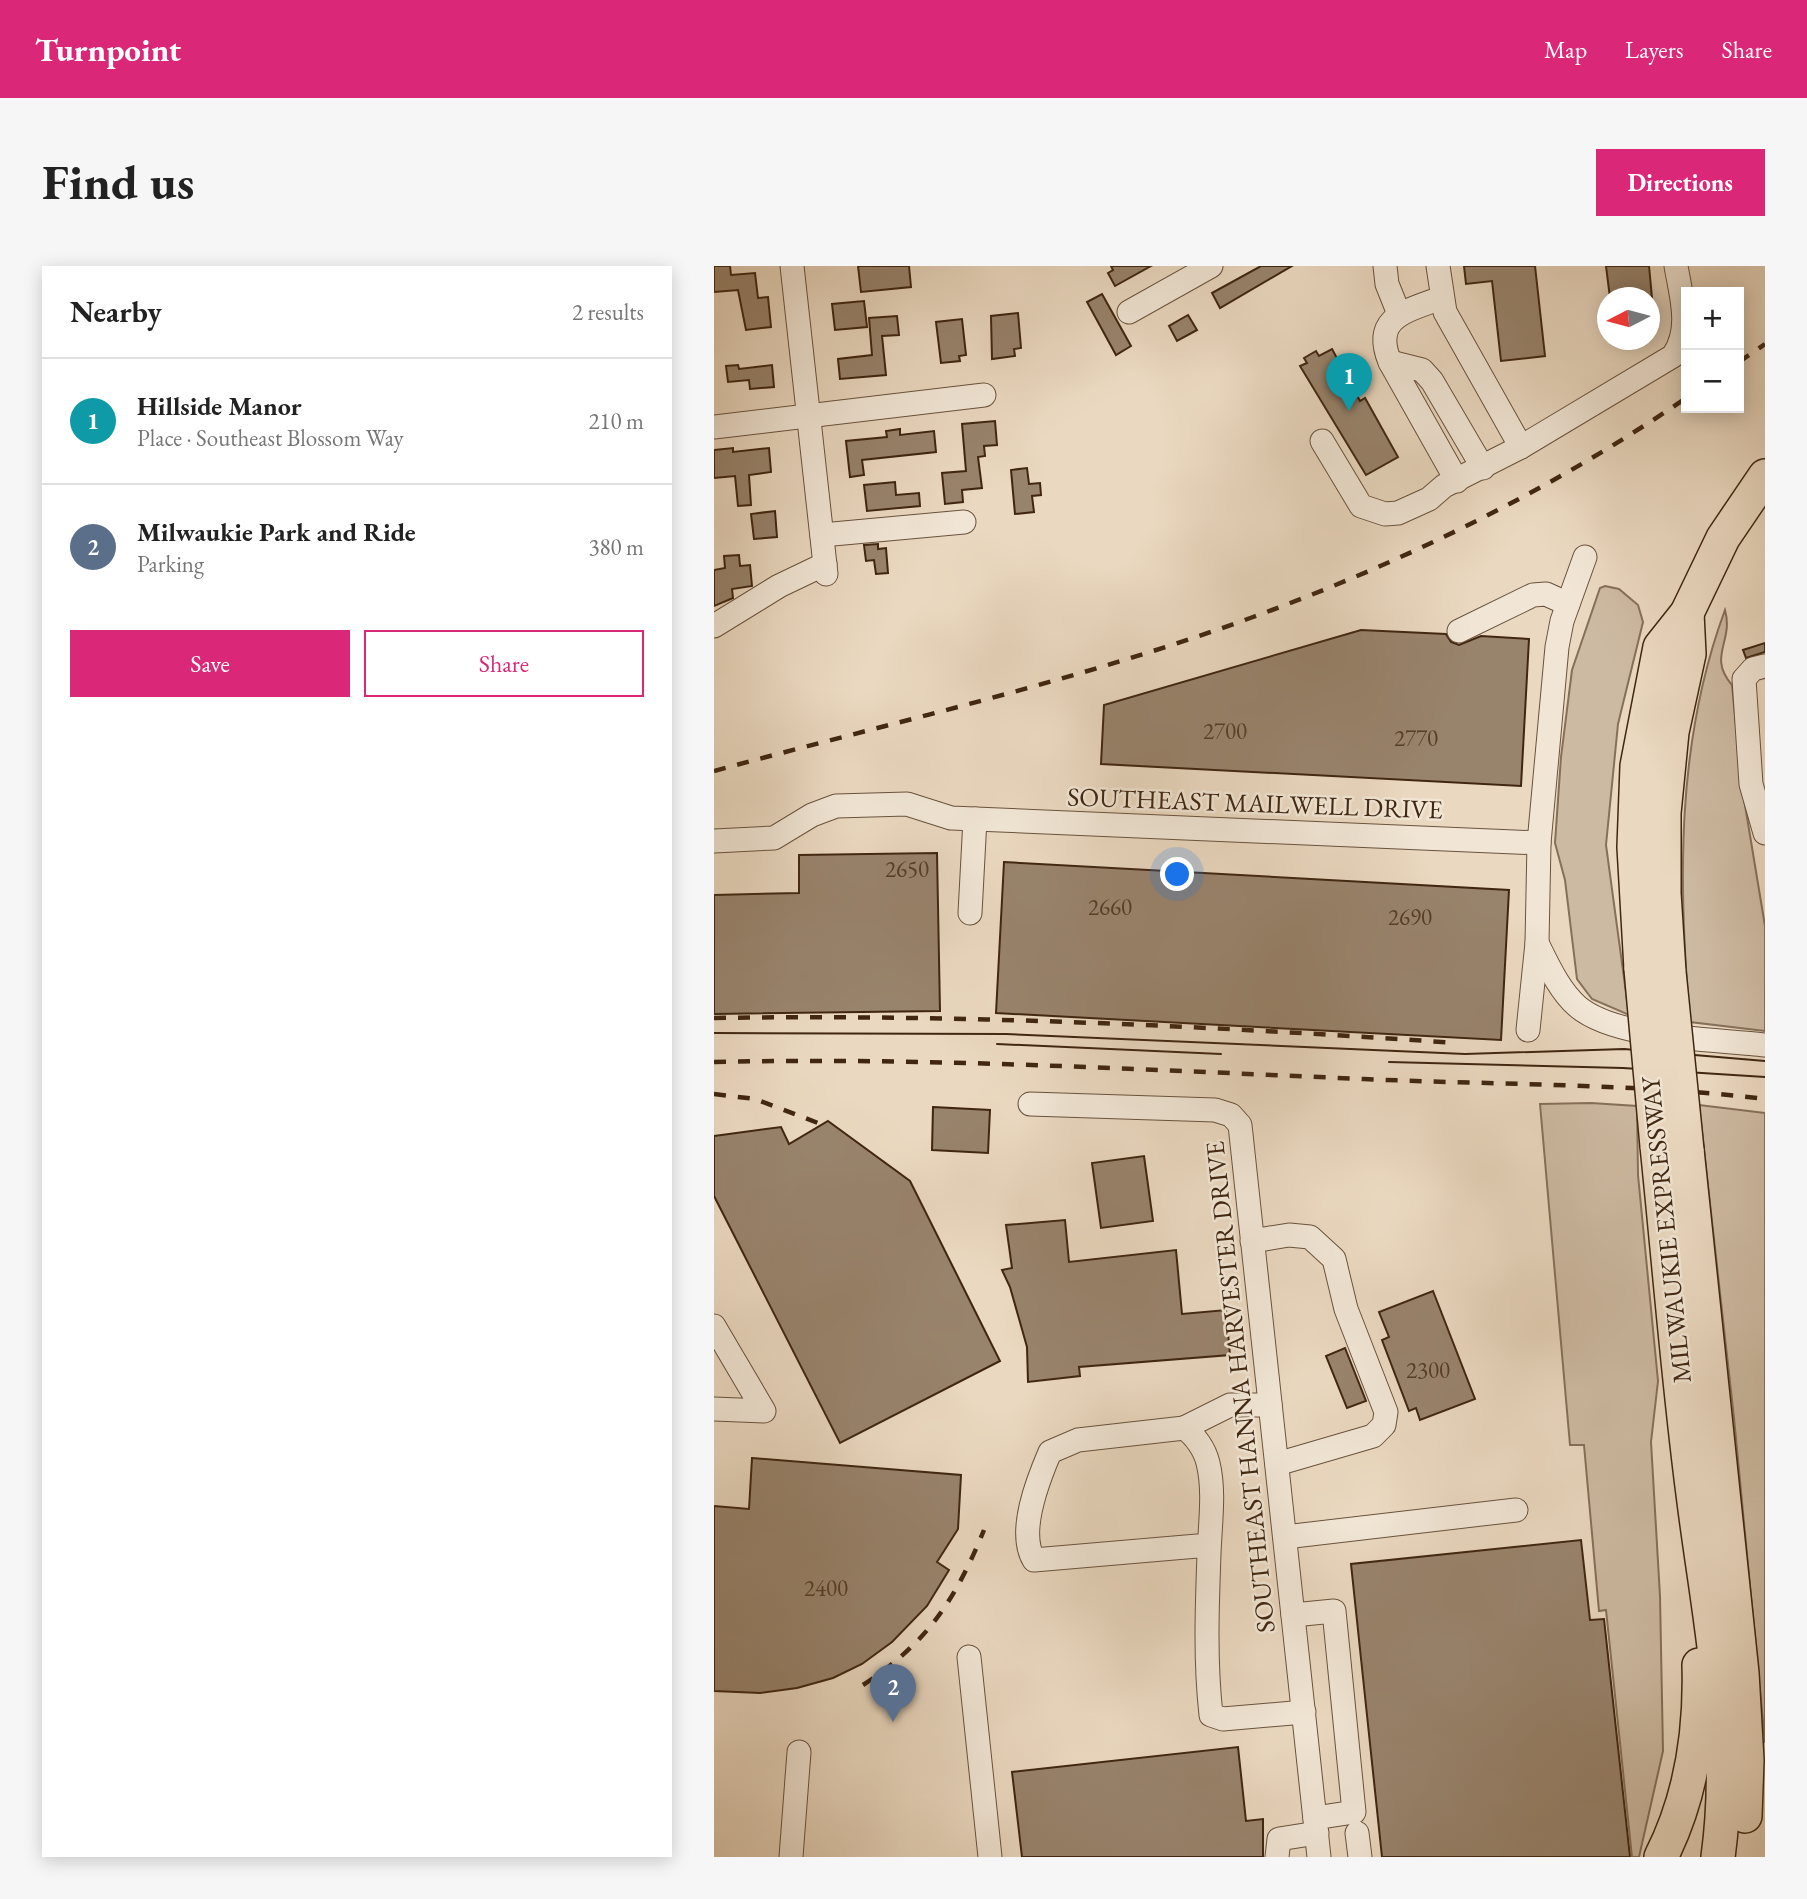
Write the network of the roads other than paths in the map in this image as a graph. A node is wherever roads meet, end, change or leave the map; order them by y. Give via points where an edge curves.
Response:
1 (792, 266) edge
2 (1211, 266) edge
3 (1385, 266) edge
4 (1438, 266) edge
5 (1676, 266) edge
6 (1441, 298) junction
7 (1129, 312) dead end
8 (1399, 314) junction
9 (1390, 362) junction
10 (984, 395) dead end
11 (810, 415) junction
12 (714, 427) edge
13 (1322, 441) dead end
14 (1521, 447) junction
15 (1483, 467) junction
16 (1765, 477) edge
17 (1457, 481) junction
18 (964, 522) dead end
19 (822, 535) junction
20 (1585, 557) dead end
21 (1567, 604) junction
22 (714, 626) edge
23 (1459, 631) dead end
24 (1765, 666) edge
25 (1760, 801) edge
26 (975, 819) junction
27 (1765, 832) edge
28 (714, 841) edge
29 (1539, 843) junction
30 (970, 913) dead end
31 (1536, 943) junction
32 (1528, 1030) dead end
33 (1765, 1045) edge
34 (1030, 1104) dead end
35 (1672, 1148) junction
36 (1252, 1241) junction
37 (714, 1326) edge
38 (1270, 1405) junction
39 (714, 1409) edge
40 (1184, 1428) junction
41 (1277, 1464) junction
42 (1693, 1494) junction
43 (1516, 1510) dead end
44 (1285, 1537) junction
45 (1209, 1545) junction
46 (1293, 1615) junction
47 (969, 1657) dead end
48 (1304, 1712) junction
49 (1347, 1748) junction
50 (1308, 1751) junction
51 (799, 1752) dead end
52 (1316, 1825) junction
53 (1357, 1833) dead end
54 (1278, 1848) edge
55 (791, 1857) edge
56 (990, 1857) edge
57 (1319, 1857) edge
58 (1360, 1857) edge
59 (1661, 1857) edge
60 (1718, 1857) edge
61 (1741, 1857) edge

1 - 11 street
2 - 7 street
3 - 8 street
4 - 6 street
5 - 14 street via 1685,331 1674,356
6 - 8 street
6 - 14 street
8 - 9 street via 1384,336
9 - 15 street via 1422,370 1432,381
9 - 17 street
10 - 11 street
11 - 12 street
11 - 19 street
13 - 17 street via 1357,502 1371,511 1398,513
14 - 15 street
15 - 17 street
16 - 35 highway, MILWAUKIE EXPRESSWAY, bridge via 1723,538 1687,613 1689,654 1672,732 1655,970
18 - 19 street
19 - 22 street via 825,569 779,586
20 - 21 street
21 - 23 street via 1546,594 1533,596
21 - 29 street via 1557,647
24 - 25 street via 1753,669 1744,679
25 - 27 street
26 - 28 street, SOUTHEAST MAILWELL DRIVE via 942,817 907,804 836,806 774,838
26 - 29 street, SOUTHEAST MAILWELL DRIVE
26 - 30 street
29 - 31 street
31 - 32 street
31 - 33 street via 1578,1007 1615,1026
34 - 36 street, SOUTHEAST HANNA HARVESTER DRIVE via 1215,1110 1231,1115 1240,1125
35 - 42 highway, MILWAUKIE EXPRESSWAY
35 - 61 highway, MILWAUKIE EXPRESSWAY via 1742,1673 1747,1760
36 - 38 street, SOUTHEAST HANNA HARVESTER DRIVE
36 - 41 street via 1310,1237 1334,1259 1346,1309 1386,1412 1384,1425 1373,1436
37 - 39 street via 764,1411
38 - 40 street via 1230,1405
38 - 41 street, SOUTHEAST HANNA HARVESTER DRIVE
40 - 45 street via 1207,1460
40 - 45 street via 1078,1440 1050,1452 1031,1502 1028,1549 1034,1560
41 - 44 street, SOUTHEAST HANNA HARVESTER DRIVE
42 - 59 highway via 1699,1687 1688,1784
42 - 60 highway, MILWAUKIE EXPRESSWAY via 1719,1676 1723,1762
43 - 44 street
44 - 46 street, SOUTHEAST HANNA HARVESTER DRIVE
45 - 48 street via 1206,1626 1211,1715 1223,1719
46 - 48 street, SOUTHEAST HANNA HARVESTER DRIVE
46 - 49 street via 1334,1611
47 - 56 street
48 - 50 street, SOUTHEAST HANNA HARVESTER DRIVE
49 - 50 street
49 - 52 street via 1354,1812
50 - 52 street, SOUTHEAST HANNA HARVESTER DRIVE
51 - 55 street
52 - 54 street
52 - 57 street, SOUTHEAST HANNA HARVESTER DRIVE
53 - 58 street

